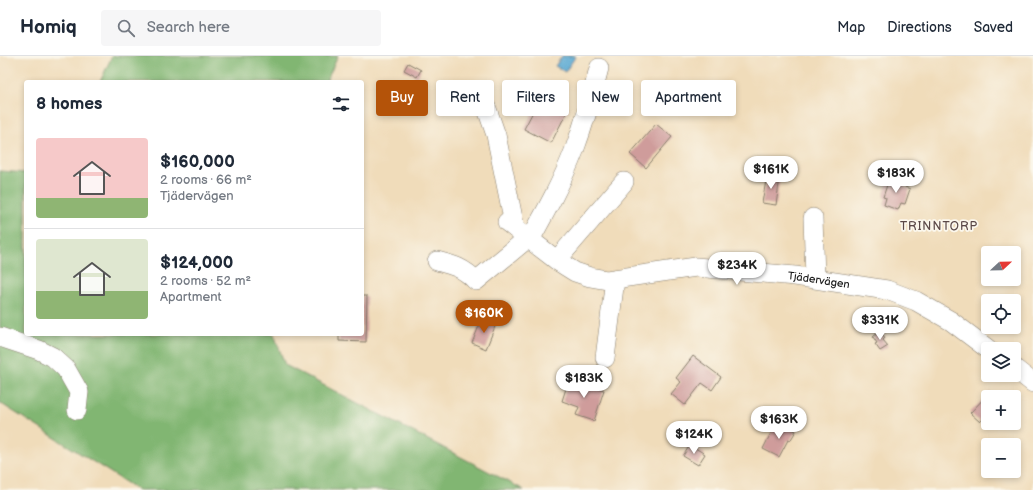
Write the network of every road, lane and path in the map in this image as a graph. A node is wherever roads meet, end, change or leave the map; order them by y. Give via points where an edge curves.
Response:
1 (599, 68) dead end
2 (489, 116) edge
3 (624, 182) dead end
4 (813, 218) dead end
5 (520, 232) junction
6 (557, 260) junction
7 (437, 261) dead end
8 (615, 278) junction
9 (815, 278) junction
10 (0, 337) edge
11 (981, 344) edge
12 (605, 358) dead end
13 (1021, 374) edge
14 (1033, 383) edge
15 (77, 410) dead end

1 - 5 street via 574,152 555,195
2 - 5 street
3 - 6 street
4 - 9 street
5 - 6 street, Tjädervägen
5 - 7 street via 476,281 456,266
6 - 8 street, Tjädervägen via 575,272 590,277 607,280
8 - 9 street, Tjädervägen via 696,267
8 - 12 street
9 - 11 street, Tjädervägen via 888,290 916,301 951,321
10 - 15 street via 39,350 53,357 66,369 79,392
13 - 14 street

